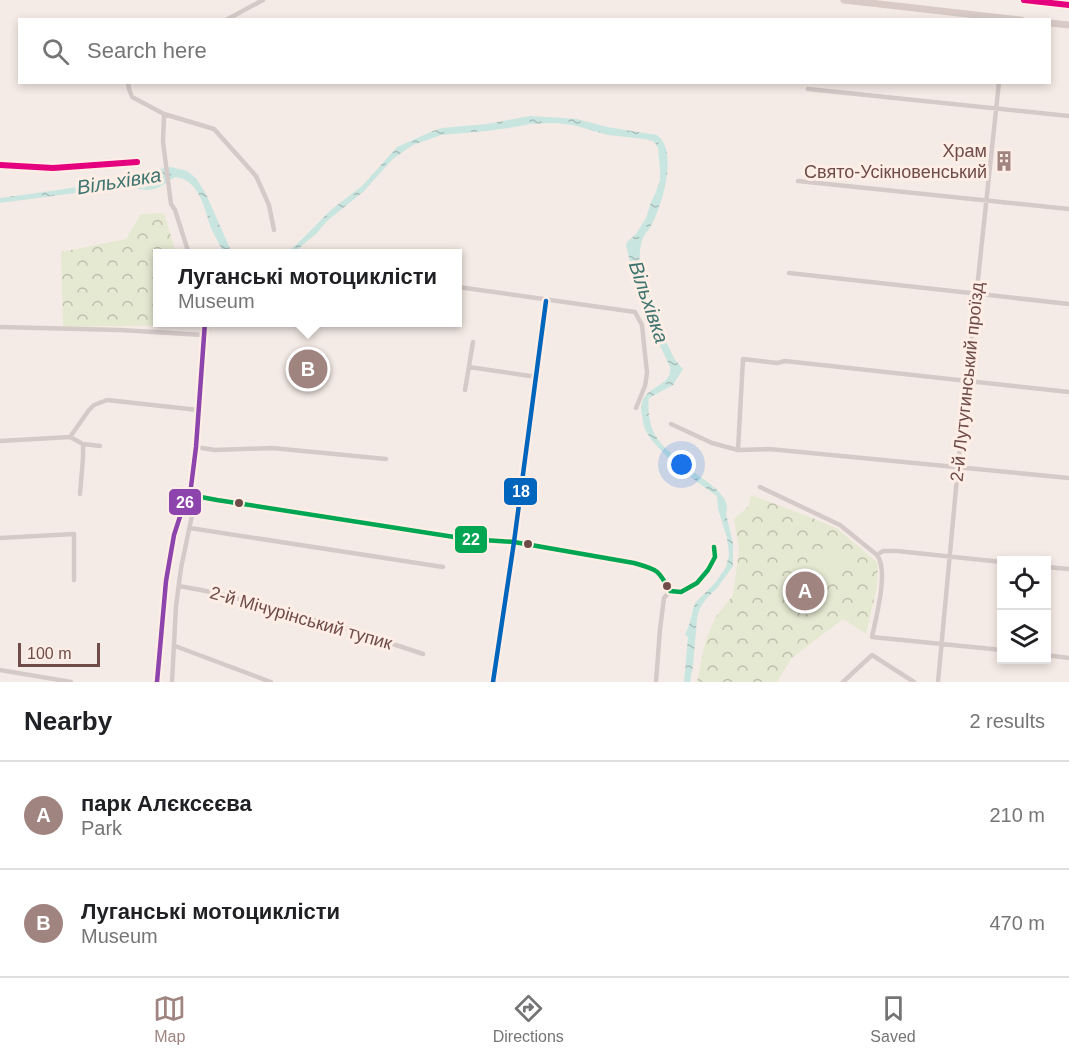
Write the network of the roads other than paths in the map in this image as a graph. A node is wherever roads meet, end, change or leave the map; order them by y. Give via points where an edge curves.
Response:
1 (263, 0) edge
2 (844, 0) edge
3 (230, 18) edge
4 (997, 18) edge
5 (1051, 23) edge
6 (1069, 25) edge
7 (128, 84) edge
8 (999, 84) edge
9 (808, 89) dead end
10 (997, 109) junction
11 (164, 114) junction
12 (1069, 116) edge
13 (798, 181) dead end
14 (987, 201) junction
15 (1069, 209) edge
16 (274, 230) dead end
17 (187, 249) edge
18 (789, 273) dead end
19 (462, 288) edge
20 (976, 294) junction
21 (546, 301) junction
22 (1069, 304) edge
23 (0, 327) edge
24 (204, 327) edge
25 (203, 335) junction
26 (473, 342) dead end
27 (469, 367) junction
28 (537, 377) junction
29 (968, 381) junction
30 (465, 390) dead end
31 (1069, 392) edge
32 (636, 408) dead end
33 (198, 410) junction
34 (671, 424) dead end
35 (70, 437) junction
36 (0, 441) edge
37 (83, 444) junction
38 (100, 446) dead end
39 (196, 447) junction
40 (738, 450) junction
41 (386, 459) dead end
42 (958, 467) junction
43 (1069, 478) edge
44 (760, 487) dead end
45 (80, 494) dead end
46 (193, 496) junction
47 (190, 528) junction
48 (0, 538) edge
49 (514, 542) junction
50 (714, 547) dead end
51 (877, 555) junction
52 (950, 556) junction
53 (997, 561) edge
54 (443, 567) dead end
55 (1051, 567) edge
56 (1069, 569) edge
57 (74, 579) dead end
58 (179, 586) junction
59 (670, 591) junction
60 (941, 644) junction
61 (175, 646) junction
62 (997, 650) edge
63 (423, 654) dead end
64 (1051, 655) edge
65 (1069, 657) edge
66 (0, 670) edge
67 (71, 682) edge
68 (157, 682) edge
69 (172, 682) edge
70 (271, 682) edge
71 (493, 682) edge
72 (656, 682) edge
73 (843, 682) edge
74 (914, 682) edge
75 (938, 682) edge

1 - 3 street
2 - 4 main road
5 - 6 main road
7 - 11 street via 132,98
8 - 10 street, 2-й Лутугинський проїзд
9 - 10 street
10 - 12 street
10 - 14 street, 2-й Лутугинський проїзд
11 - 16 street via 214,129 256,176 269,205
11 - 17 street via 163,142 171,204
13 - 14 street
14 - 15 street
14 - 20 street, 2-й Лутугинський проїзд
18 - 20 street
19 - 21 street
20 - 22 street
20 - 29 street, 2-й Лутугинський проїзд
21 - 28 street
21 - 32 street via 635,312 642,325 647,373
23 - 25 street
24 - 25 street
25 - 33 street
26 - 27 street
27 - 28 street
27 - 30 street
28 - 49 street
29 - 31 street
29 - 40 street via 743,359
29 - 42 street, 2-й Лутугинський проїзд
33 - 35 street via 107,400 89,410
33 - 39 street
34 - 40 street
35 - 36 street
35 - 37 street
37 - 38 street
37 - 45 street
39 - 41 street via 272,448
39 - 46 street
40 - 42 street via 769,449
42 - 43 street
42 - 52 street, 2-й Лутугинський проїзд
44 - 51 street via 840,525
46 - 47 street
46 - 49 street via 466,539
46 - 68 street via 186,498 170,558
47 - 54 street
47 - 58 street
48 - 57 street via 74,534
49 - 59 street via 650,567 660,573
49 - 71 street
50 - 59 street via 715,557 697,583 681,592
51 - 52 street via 883,551
51 - 60 street via 882,561 882,587 872,636
52 - 53 street
52 - 60 street, 2-й Лутугинський проїзд
55 - 56 street
58 - 61 street
58 - 63 street, 2-й Мічурінський тупик via 217,592
59 - 72 street via 664,598
60 - 62 street
60 - 75 street, 2-й Лутугинський проїзд
61 - 69 street
61 - 70 street
64 - 65 street
66 - 67 street
73 - 74 street via 872,655

